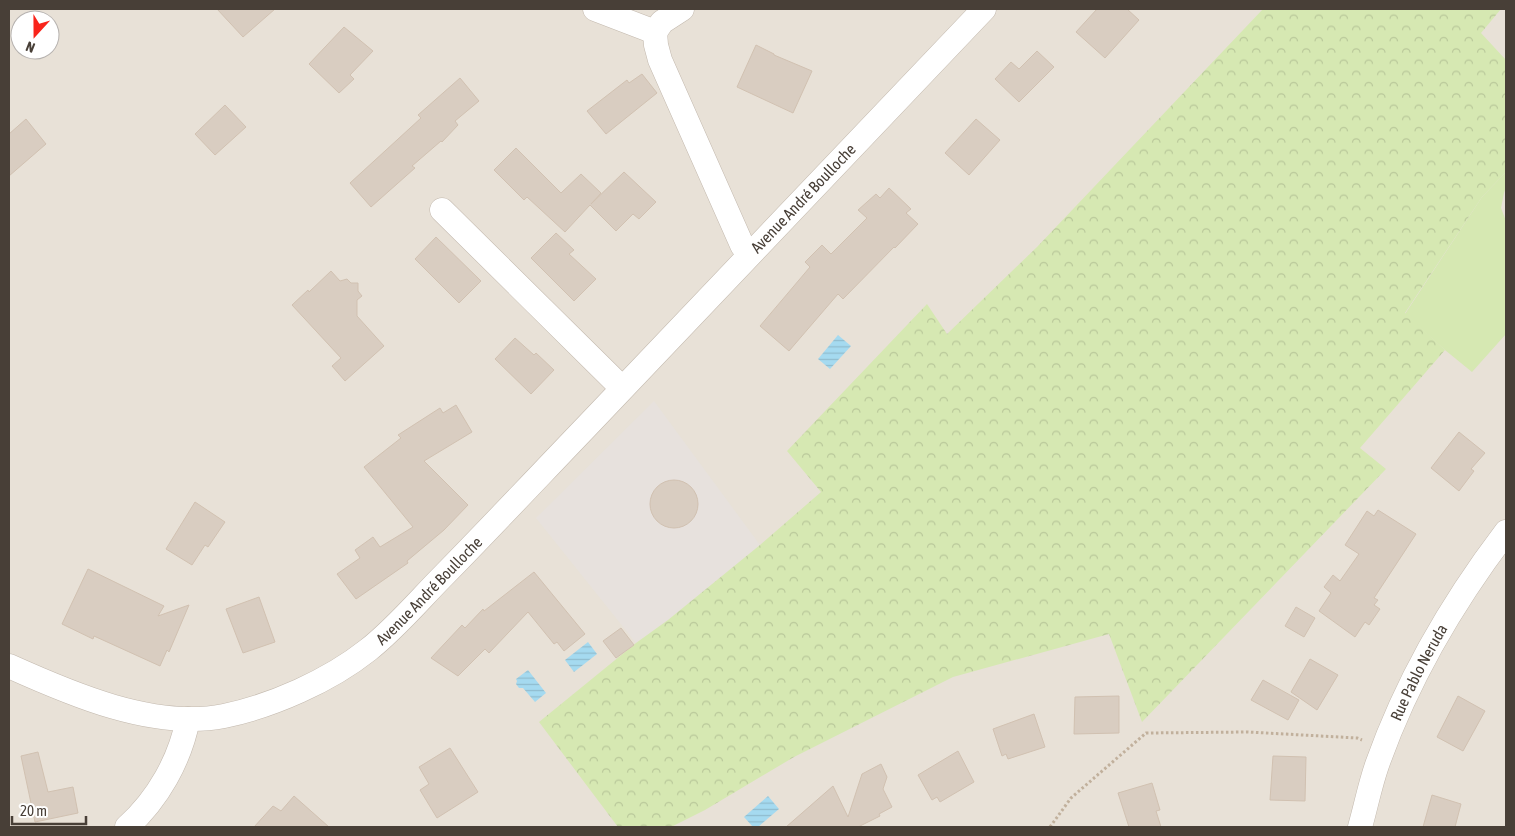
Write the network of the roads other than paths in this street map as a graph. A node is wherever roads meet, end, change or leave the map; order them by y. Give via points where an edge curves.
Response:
1 (596, 9) edge
2 (682, 9) edge
3 (984, 9) edge
4 (655, 32) junction
5 (442, 210) dead end
6 (750, 255) junction
7 (622, 388) junction
8 (1506, 532) edge
9 (9, 666) edge
10 (188, 720) junction
11 (127, 827) edge
12 (1360, 827) edge

1 - 4 street
2 - 4 street via 662,22
3 - 6 street, Avenue André Boulloche
4 - 6 street via 660,60 742,245
5 - 7 street
6 - 7 street, Avenue André Boulloche
7 - 10 street, Avenue André Boulloche via 367,651 301,690 223,716
8 - 12 street, Rue Pablo Neruda via 1433,641 1384,747
9 - 10 street, Avenue André Boulloche via 99,702 148,715
10 - 11 street via 173,766 156,793

